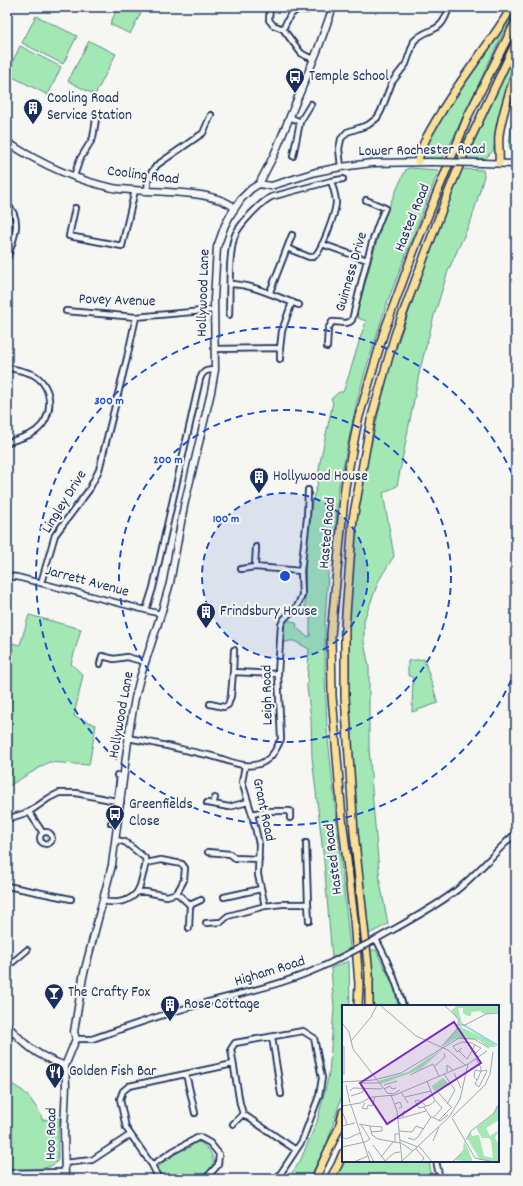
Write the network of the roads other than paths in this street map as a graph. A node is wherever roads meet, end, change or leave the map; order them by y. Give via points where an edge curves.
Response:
1 (270, 7) edge
2 (333, 7) edge
3 (449, 7) edge
4 (512, 7) edge
5 (308, 10) dead end
6 (516, 21) edge
7 (283, 29) junction
8 (516, 42) edge
9 (314, 59) junction
10 (516, 72) edge
11 (311, 104) dead end
12 (212, 115) dead end
13 (290, 117) junction
14 (96, 119) dead end
15 (300, 122) junction
16 (7, 142) edge
17 (293, 156) dead end
18 (418, 161) junction
19 (499, 163) junction
20 (516, 164) edge
21 (341, 167) junction
22 (74, 176) junction
23 (343, 179) dead end
24 (331, 181) junction
25 (259, 184) junction
26 (135, 190) junction
27 (148, 191) junction
28 (366, 200) dead end
29 (7, 204) edge
30 (75, 208) dead end
31 (235, 208) junction
32 (292, 234) dead end
33 (322, 244) junction
34 (287, 248) junction
35 (7, 259) edge
36 (367, 260) junction
37 (231, 284) junction
38 (270, 292) junction
39 (292, 302) junction
40 (300, 305) dead end
41 (214, 310) junction
42 (66, 311) dead end
43 (229, 315) dead end
44 (136, 317) junction
45 (327, 346) dead end
46 (280, 348) junction
47 (215, 349) junction
48 (280, 359) dead end
49 (7, 367) edge
50 (214, 370) junction
51 (7, 443) edge
52 (308, 490) dead end
53 (256, 547) dead end
54 (255, 567) junction
55 (241, 569) dead end
56 (301, 571) junction
57 (7, 576) edge
58 (41, 583) junction
59 (146, 610) junction
60 (161, 614) junction
61 (234, 650) dead end
62 (146, 662) junction
63 (100, 664) dead end
64 (233, 672) junction
65 (278, 674) junction
66 (210, 704) dead end
67 (128, 738) junction
68 (245, 766) junction
69 (117, 775) dead end
70 (215, 798) dead end
71 (119, 801) junction
72 (248, 802) junction
73 (207, 803) dead end
74 (213, 804) junction
75 (30, 812) junction
76 (252, 814) junction
77 (290, 818) dead end
78 (7, 819) edge
79 (111, 823) dead end
80 (43, 833) dead end
81 (516, 833) edge
82 (116, 840) junction
83 (306, 843) dead end
84 (208, 852) dead end
85 (259, 859) junction
86 (146, 862) junction
87 (7, 886) edge
88 (261, 889) junction
89 (137, 892) junction
90 (177, 893) junction
91 (224, 897) dead end
92 (71, 899) dead end
93 (201, 900) dead end
94 (103, 901) junction
95 (308, 904) junction
96 (190, 905) junction
97 (265, 906) junction
98 (309, 920) dead end
99 (206, 923) dead end
100 (189, 928) dead end
101 (374, 940) junction
102 (27, 950) dead end
103 (7, 967) edge
104 (358, 1005) edge
105 (369, 1005) edge
106 (402, 1005) edge
107 (7, 1025) edge
108 (272, 1037) junction
109 (76, 1039) junction
110 (233, 1064) junction
111 (65, 1066) junction
112 (186, 1074) junction
113 (281, 1094) dead end
114 (195, 1113) dead end
115 (243, 1114) junction
116 (342, 1116) edge
117 (233, 1124) dead end
118 (130, 1135) junction
119 (296, 1150) junction
120 (342, 1155) edge
121 (436, 1162) edge
122 (64, 1163) junction
123 (152, 1166) junction
124 (64, 1172) junction
125 (7, 1173) edge
126 (64, 1179) edge
127 (159, 1179) edge
128 (202, 1179) edge
129 (277, 1179) edge
130 (315, 1179) edge
131 (330, 1179) edge
132 (440, 1179) edge

1 - 7 street via 269,20 273,25
2 - 9 main road
3 - 21 street via 445,19 438,27 414,41 406,64 392,82 377,118 342,137 339,149
4 - 18 main road via 450,98 426,140
5 - 7 street via 298,9 290,14
6 - 104 main road, Hasted Road via 469,114 416,244 384,332 360,412 345,487 331,635 332,696 354,920
7 - 9 street via 301,53
8 - 105 main road, Hasted Road via 468,144 395,335 371,420 353,520 344,628 345,696 354,832 369,974
9 - 13 main road
10 - 19 main road via 501,127
11 - 15 street
12 - 27 street via 203,133 157,165 148,181
13 - 15 street
13 - 25 main road
14 - 22 street via 93,138 80,159
15 - 17 street
16 - 22 main road, Cooling Road via 56,170
18 - 19 main road, Lower Rochester Road, bridge
18 - 21 main road, Lower Rochester Road via 372,162
19 - 20 main road, Lower Rochester Road
21 - 25 main road, Lower Rochester Road via 271,186
22 - 26 main road, Cooling Road via 113,188
23 - 24 street
24 - 33 street via 336,204
24 - 37 street via 263,201 236,234
25 - 31 main road, Hollywood Lane via 251,189
26 - 27 main road, Cooling Road
26 - 30 street via 122,246 69,236
27 - 31 main road, Cooling Road via 206,196 222,200
28 - 36 street, Guinness Drive via 386,208
29 - 35 street via 17,220
31 - 41 main road, Hollywood Lane via 217,247
32 - 34 street
33 - 34 street via 319,252 313,257
33 - 36 street
34 - 38 street
36 - 45 street, Guinness Drive via 352,320 346,324 332,322 328,329
37 - 38 street via 252,286
37 - 43 street
38 - 39 street
39 - 40 street
39 - 46 street via 282,331
41 - 44 street, Povey Avenue
41 - 47 main road, Hollywood Lane
42 - 44 street, Povey Avenue
44 - 58 street, Lingley Drive via 99,470 89,490 56,534
46 - 47 street
46 - 48 street
47 - 50 main road, Hollywood Lane
49 - 51 street via 38,378 47,390 50,403 47,417 39,428 31,434
50 - 59 street via 202,373 200,379
50 - 60 main road, Hollywood Lane via 210,400
52 - 56 street, Leigh Road
53 - 54 street
54 - 55 street
54 - 56 street
56 - 65 street, Leigh Road via 301,600 281,625
57 - 58 street, Jarrett Avenue via 17,576
58 - 59 street, Jarrett Avenue
59 - 60 street, Jarrett Avenue
60 - 62 main road, Hollywood Lane
61 - 64 street
62 - 63 street via 127,657 114,660 102,656
62 - 67 main road, Hollywood Lane via 135,698
64 - 65 street
64 - 66 street via 228,705 224,707
65 - 68 street, Leigh Road via 280,739 277,749 264,762
67 - 68 street, Leigh Road via 216,757
67 - 71 main road, Hollywood Lane
68 - 72 street, Grant Road via 242,782
69 - 71 street via 120,776
70 - 74 street
71 - 75 street via 76,793 59,793
71 - 79 street via 114,823
71 - 82 main road, Hollywood Lane
72 - 74 street via 229,808
72 - 76 street, Grant Road
73 - 74 street
75 - 78 street
75 - 80 street
76 - 77 street via 290,809
76 - 85 street, Grant Road via 260,844
81 - 101 street via 458,890
82 - 86 street via 125,842 145,858
82 - 94 main road, Hollywood Lane
83 - 95 street
84 - 85 street, Grant Road via 230,854 235,858
85 - 88 street, Grant Road via 258,875
86 - 89 street
86 - 90 street via 161,860 182,864 185,874 183,885
87 - 92 street
88 - 91 street
88 - 97 street, Grant Road
89 - 90 street via 167,896
89 - 94 street via 124,901
90 - 96 street
93 - 96 street
94 - 109 main road, Hollywood Lane via 78,1000 74,1032
95 - 97 street
95 - 98 street
96 - 100 street
97 - 99 street via 228,916 221,922
101 - 106 street via 389,962
101 - 109 street, Higham Road, bridge via 308,973 269,987 190,1007 92,1039
102 - 103 street
107 - 111 main road via 26,1044
108 - 110 street via 235,1043 231,1049
108 - 113 street
108 - 119 street via 303,1031 314,1038 322,1078 319,1096
109 - 111 main road, Hollywood Lane
110 - 112 street
110 - 115 street
111 - 122 main road, Hoo Road
112 - 114 street
112 - 118 street via 129,1086 123,1091 120,1098 126,1128
115 - 117 street
115 - 119 street
116 - 130 main road
118 - 122 street via 92,1160
118 - 123 street
119 - 129 street
120 - 131 main road
121 - 132 street
122 - 124 main road, Hoo Road
123 - 127 street
123 - 128 street via 172,1151 199,1137 214,1144 219,1154 218,1165
124 - 125 street
124 - 126 main road, Hoo Road

